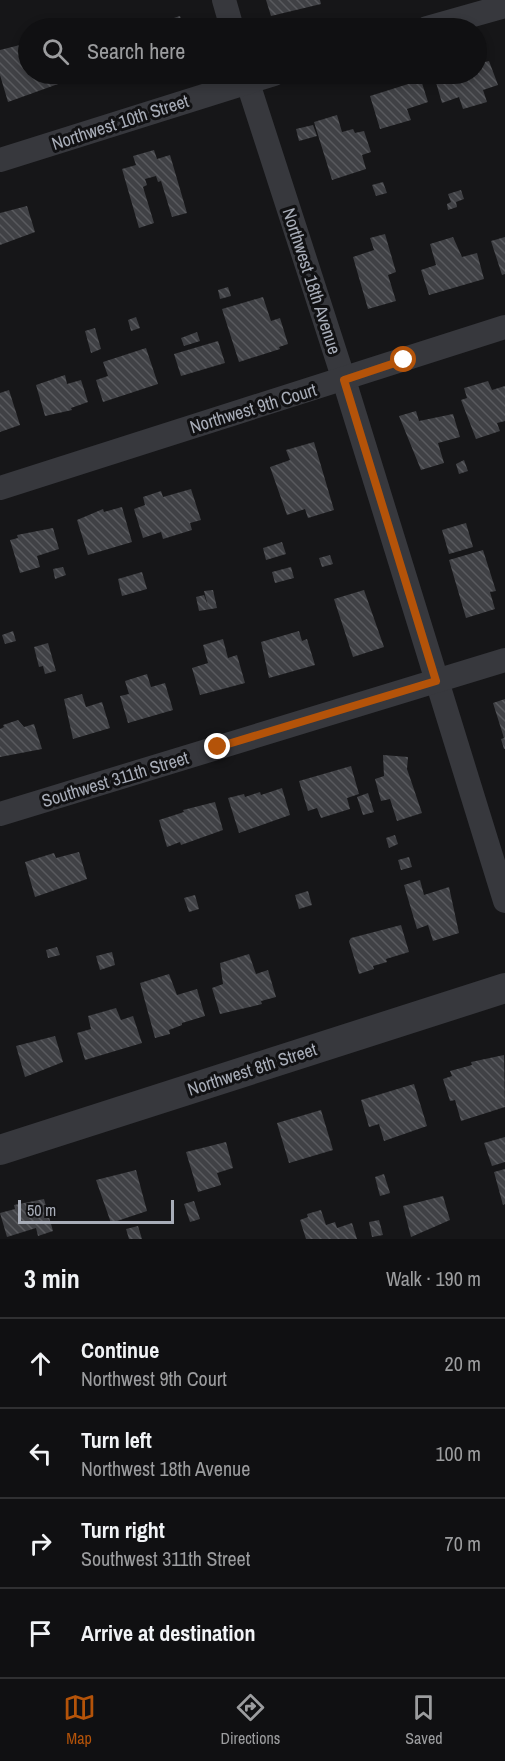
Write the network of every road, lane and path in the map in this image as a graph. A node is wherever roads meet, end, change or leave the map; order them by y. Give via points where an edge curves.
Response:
1 (224, 0) edge
2 (505, 6) edge
3 (229, 18) edge
4 (462, 18) edge
5 (225, 84) edge
6 (248, 84) edge
7 (0, 159) edge
8 (505, 327) edge
9 (344, 380) junction
10 (0, 488) edge
11 (505, 660) edge
12 (436, 681) junction
13 (0, 814) edge
14 (505, 901) edge
15 (505, 988) edge
16 (0, 1149) edge

1 - 3 street
2 - 4 street
5 - 7 street, Northwest 10th Street
6 - 9 street, Northwest 18th Avenue
8 - 9 street, Northwest 9th Court
9 - 10 street, Northwest 9th Court
9 - 12 street, Northwest 18th Avenue
11 - 12 street, Southwest 311th Street
12 - 13 street, Southwest 311th Street
12 - 14 street, Northwest 18th Avenue
15 - 16 street, Northwest 8th Street

